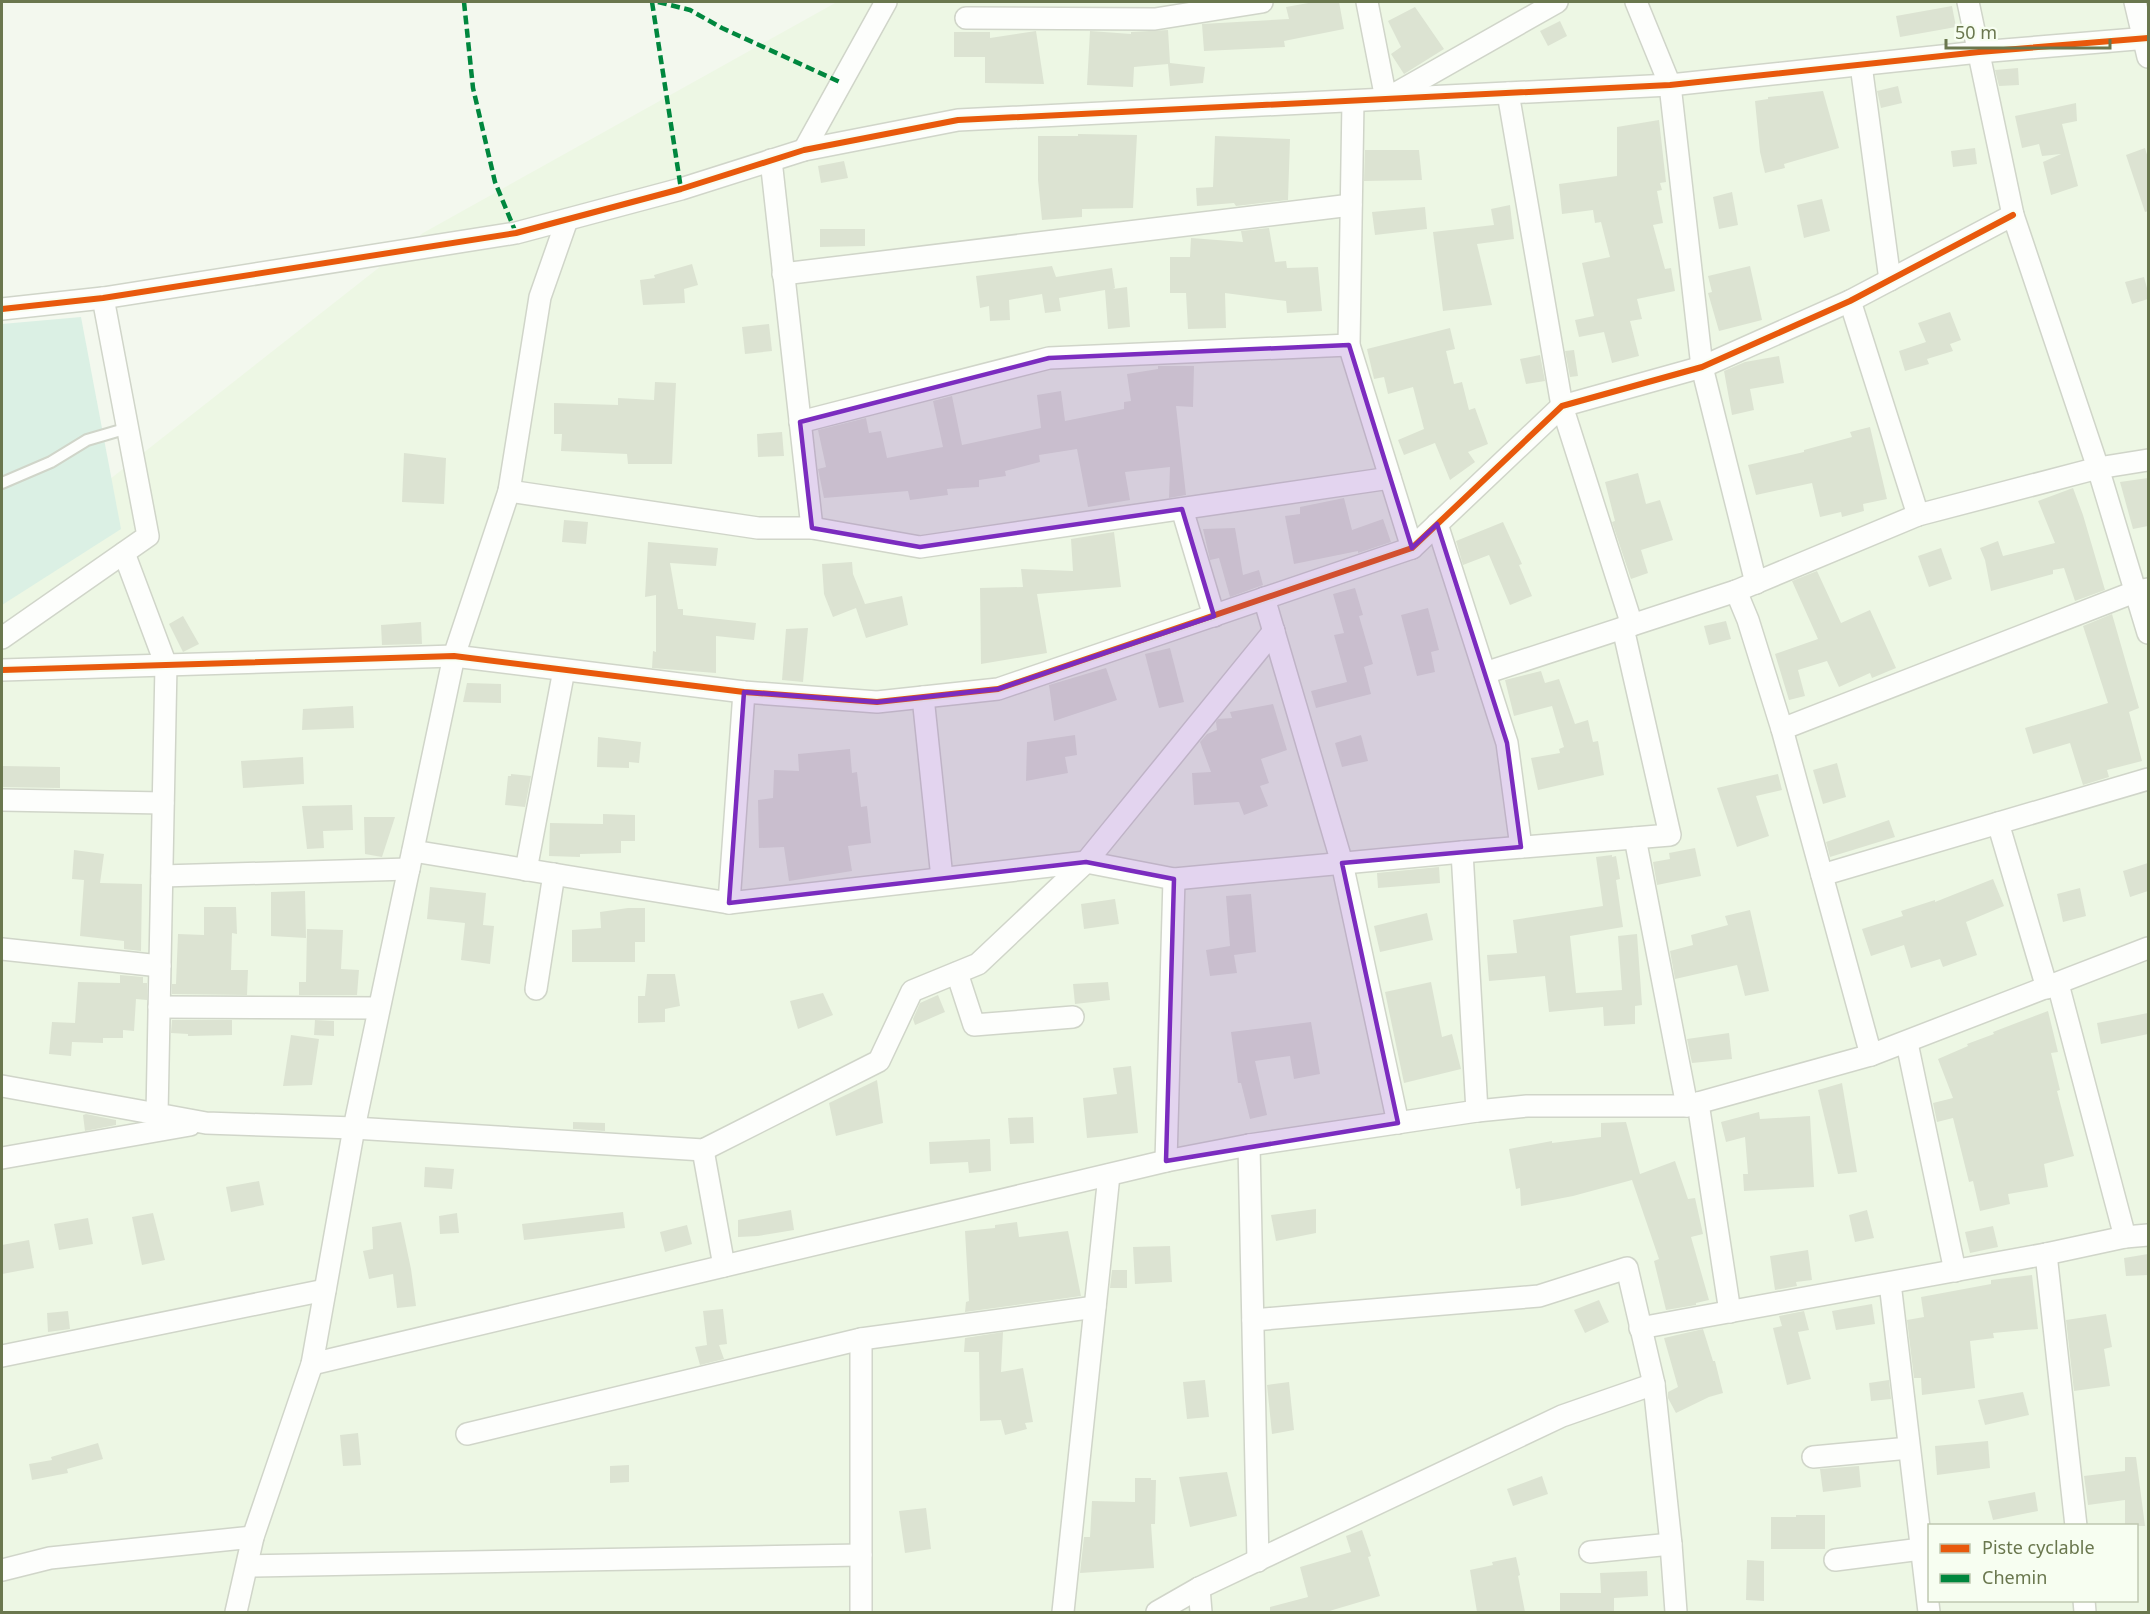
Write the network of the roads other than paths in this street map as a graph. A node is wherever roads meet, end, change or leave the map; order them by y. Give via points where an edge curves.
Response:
1 (886, 2) edge
2 (1262, 2) edge
3 (1367, 2) edge
4 (1557, 2) edge
5 (1636, 2) edge
6 (1968, 2) edge
7 (2135, 2) edge
8 (966, 18) dead end
9 (2147, 45) edge
10 (1979, 52) junction
11 (1861, 65) junction
12 (1670, 86) junction
13 (1508, 93) junction
14 (1386, 99) junction
15 (1353, 101) junction
16 (804, 150) junction
17 (771, 160) junction
18 (1352, 205) junction
19 (2013, 215) junction
20 (567, 220) junction
21 (783, 274) junction
22 (1890, 280) junction
23 (104, 298) junction
24 (1850, 301) junction
25 (2, 309) edge
26 (1349, 345) junction
27 (1702, 367) junction
28 (1562, 406) junction
29 (800, 422) junction
30 (128, 428) junction
31 (2148, 460) edge
32 (2098, 468) junction
33 (1390, 478) junction
34 (2, 483) edge
35 (509, 490) junction
36 (1182, 509) junction
37 (1918, 516) junction
38 (1437, 524) junction
39 (812, 528) junction
40 (1412, 548) junction
41 (124, 553) junction
42 (1755, 583) junction
43 (2143, 590) edge
44 (1736, 591) junction
45 (1264, 598) junction
46 (1214, 616) junction
47 (1627, 626) junction
48 (1274, 631) junction
49 (2148, 633) edge
50 (2, 638) edge
51 (454, 656) junction
52 (166, 665) junction
53 (2, 670) edge
54 (564, 670) junction
55 (1485, 673) junction
56 (744, 692) junction
57 (923, 697) junction
58 (1782, 729) junction
59 (2148, 779) edge
60 (2, 800) edge
61 (163, 803) junction
62 (1998, 823) junction
63 (1635, 838) junction
64 (1521, 847) junction
65 (1461, 852) junction
66 (411, 860) junction
67 (1086, 862) junction
68 (1342, 863) junction
69 (526, 870) junction
70 (554, 874) junction
71 (1822, 875) junction
72 (162, 876) junction
73 (942, 878) junction
74 (1174, 879) junction
75 (729, 903) junction
76 (2148, 948) edge
77 (2, 949) edge
78 (160, 966) junction
79 (957, 973) junction
80 (2053, 986) junction
81 (536, 989) dead end
82 (159, 1007) junction
83 (379, 1008) junction
84 (1073, 1017) dead end
85 (1907, 1043) junction
86 (1871, 1055) junction
87 (2, 1086) edge
88 (1692, 1105) junction
89 (1478, 1111) junction
90 (157, 1114) junction
91 (206, 1123) junction
92 (1398, 1123) junction
93 (354, 1128) junction
94 (1249, 1145) junction
95 (704, 1150) junction
96 (2, 1158) edge
97 (1167, 1161) junction
98 (1109, 1175) junction
99 (2148, 1235) edge
100 (2126, 1237) junction
101 (2046, 1254) junction
102 (724, 1266) junction
103 (1955, 1271) junction
104 (1890, 1283) junction
105 (325, 1290) junction
106 (1095, 1307) junction
107 (1730, 1312) junction
108 (1253, 1320) junction
109 (1640, 1328) junction
110 (861, 1339) junction
111 (2, 1356) edge
112 (312, 1364) junction
113 (1654, 1384) junction
114 (467, 1434) dead end
115 (1909, 1448) junction
116 (1813, 1456) dead end
117 (2076, 1524) edge
118 (253, 1538) junction
119 (1671, 1544) junction
120 (1921, 1549) junction
121 (1590, 1552) dead end
122 (861, 1555) junction
123 (1835, 1560) dead end
124 (1258, 1561) junction
125 (247, 1566) junction
126 (2, 1570) edge
127 (1199, 1588) junction
128 (236, 1612) edge
129 (861, 1612) edge
130 (1063, 1612) edge
131 (1157, 1612) edge
132 (1201, 1612) edge
133 (1676, 1612) edge
134 (1929, 1612) edge

1 - 16 street
2 - 8 street via 1155,19
3 - 14 street
4 - 14 street
5 - 12 street
6 - 10 street
7 - 9 street
9 - 10 street
10 - 11 street
10 - 19 street
11 - 12 street
11 - 22 street
12 - 13 street
12 - 27 street
13 - 14 street
13 - 28 street
14 - 15 street
15 - 16 street via 958,120
15 - 18 street
16 - 17 street
17 - 20 street
17 - 21 street
18 - 21 street
18 - 26 street
19 - 22 street
19 - 32 street
20 - 23 street via 516,233
20 - 35 street via 540,297
21 - 29 street
22 - 24 street
23 - 25 street
23 - 30 street
24 - 27 street
24 - 37 street
26 - 29 street via 1049,358
26 - 33 street
27 - 28 street
27 - 42 street
28 - 38 street
28 - 47 street
29 - 39 street
30 - 34 lane via 87,440 51,462
30 - 41 street via 148,536
31 - 32 street
32 - 37 street
32 - 43 street
33 - 36 street
33 - 40 street
35 - 39 street via 758,528
35 - 51 street
36 - 39 street via 920,547
36 - 46 street
37 - 42 street
38 - 40 street
38 - 55 street
40 - 45 street
41 - 50 street
41 - 52 street
42 - 44 street
43 - 49 street
43 - 58 street
44 - 47 street
44 - 58 street
45 - 46 street
45 - 48 street
46 - 57 street via 998,689
47 - 55 street
47 - 63 street via 1670,835
48 - 67 street
48 - 68 street
51 - 52 street
51 - 54 street
51 - 66 street
52 - 53 street
52 - 61 street
54 - 56 street
54 - 69 street
55 - 64 street via 1507,743
56 - 57 street via 878,702
56 - 75 street
57 - 73 street
58 - 71 street
59 - 62 street
60 - 61 street
61 - 72 street
62 - 71 street
62 - 80 street
63 - 64 street
63 - 88 street
64 - 65 street
65 - 68 street
65 - 89 street
66 - 69 street
66 - 72 street
66 - 83 street
67 - 73 street
67 - 74 street
67 - 79 street via 978,964
68 - 74 street
68 - 92 street
69 - 70 street
70 - 75 street
70 - 81 street
71 - 86 street
72 - 78 street
73 - 75 street
74 - 97 street
76 - 80 street
77 - 78 street
78 - 82 street
79 - 84 street via 974,1025
79 - 95 street via 912,992 879,1061
80 - 85 street
80 - 100 street
82 - 83 street
82 - 90 street
83 - 93 street
85 - 86 street
85 - 103 street
86 - 88 street
87 - 90 street
88 - 89 street via 1527,1106
88 - 107 street
89 - 92 street
90 - 91 street
91 - 93 street
91 - 96 street
92 - 94 street
93 - 95 street
93 - 105 street
94 - 97 street
94 - 108 street
95 - 102 street
97 - 98 street
98 - 102 street
98 - 106 street
99 - 100 street
100 - 101 street
101 - 103 street
101 - 117 street
102 - 112 street
103 - 104 street
104 - 107 street
104 - 115 street
105 - 111 street
105 - 112 street
106 - 110 street
106 - 130 street
107 - 109 street
108 - 109 street via 1539,1296 1627,1268
108 - 124 street
109 - 113 street
110 - 114 street
110 - 122 street
112 - 118 street
113 - 119 street
113 - 124 street via 1562,1416
115 - 116 street
115 - 120 street
118 - 125 street
118 - 126 street via 50,1558
119 - 121 street
119 - 133 street
120 - 123 street
120 - 134 street
122 - 125 street
122 - 129 street
124 - 127 street
125 - 128 street
127 - 131 street
127 - 132 street

